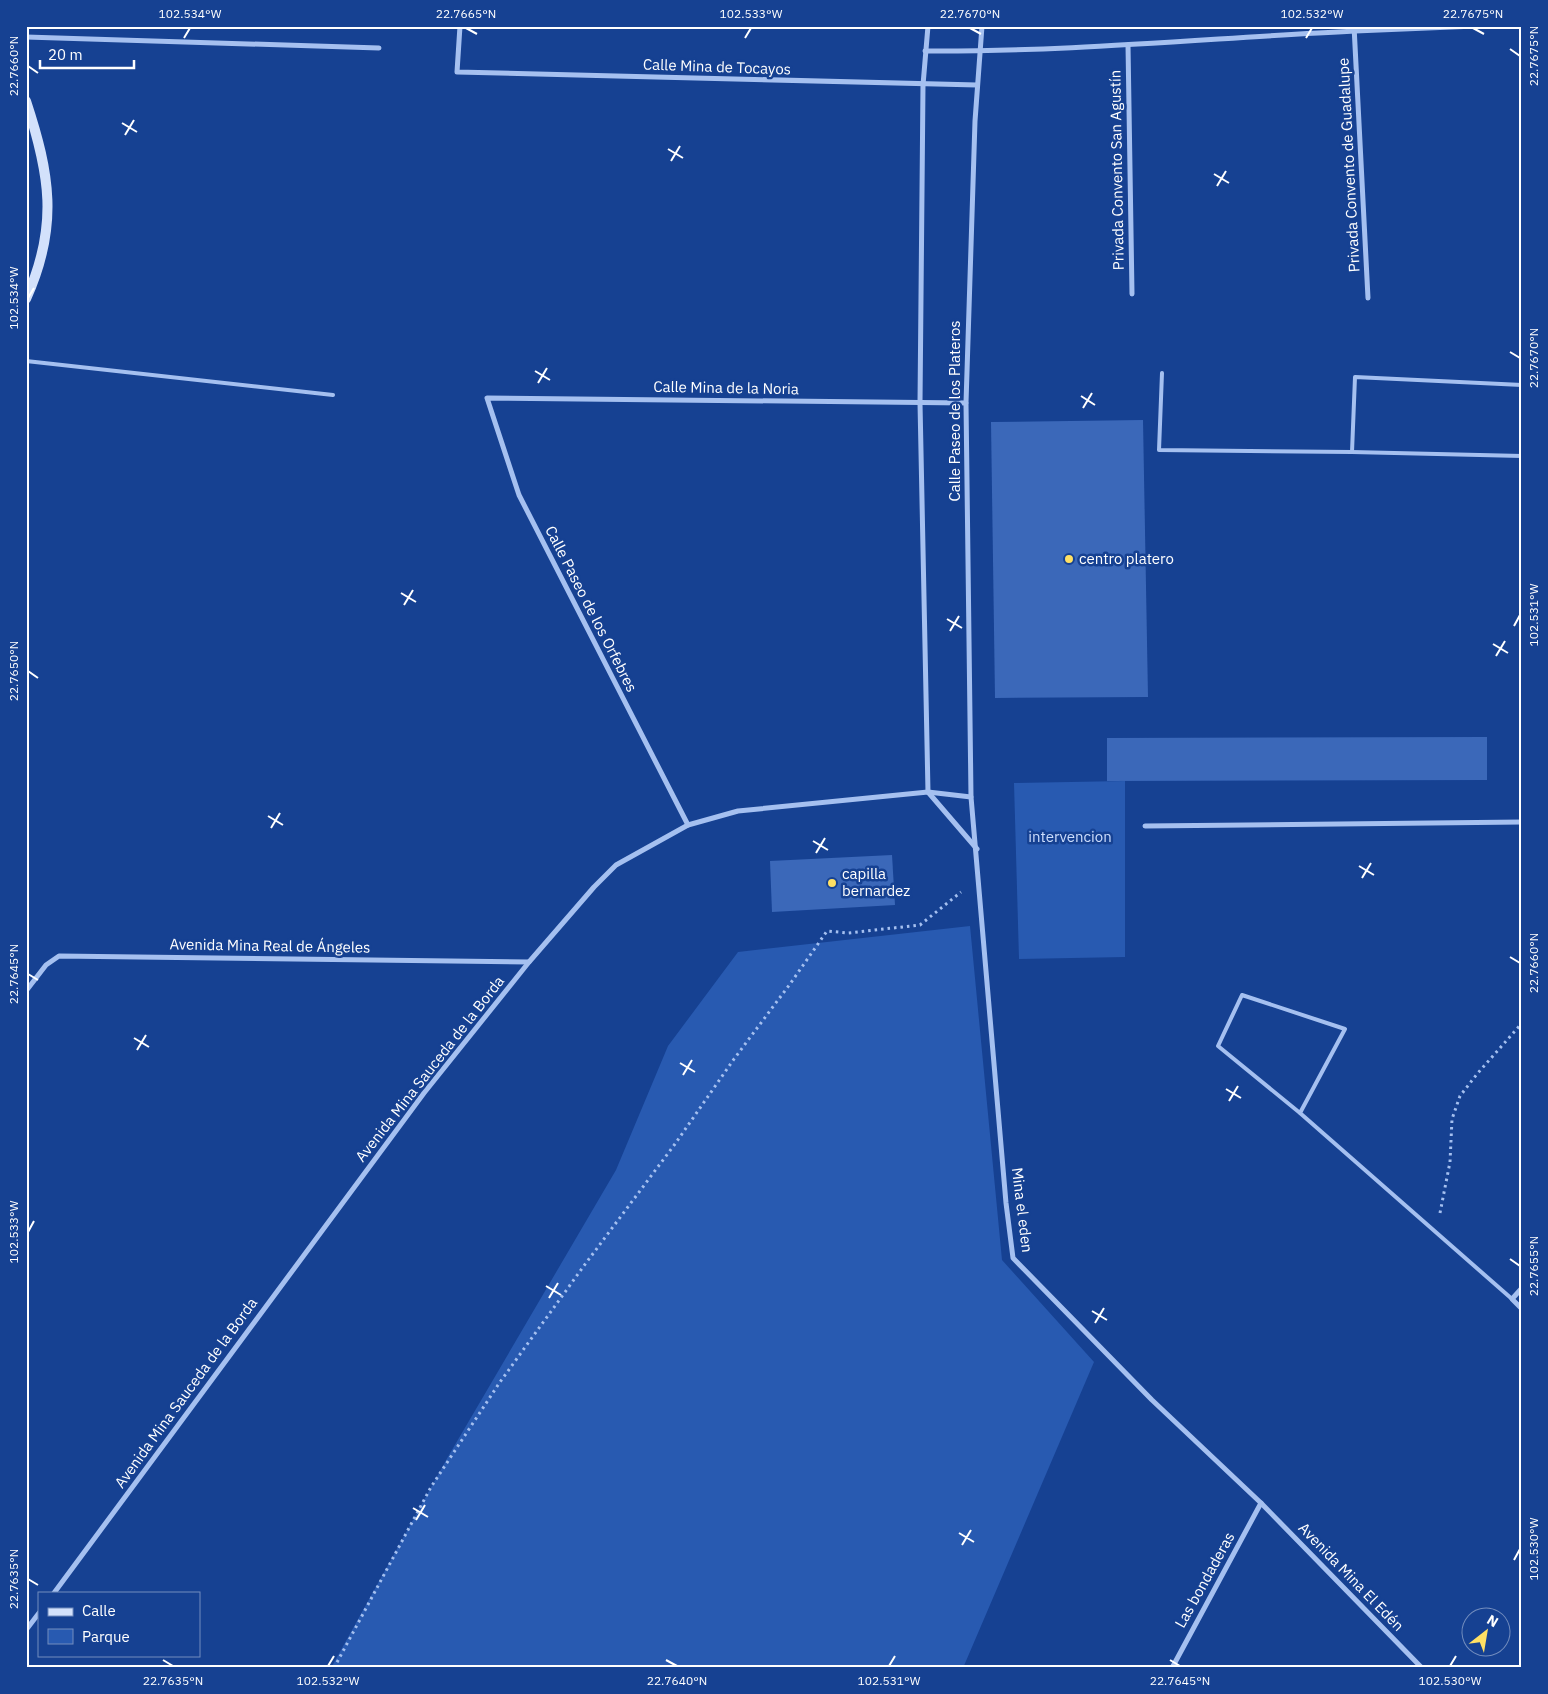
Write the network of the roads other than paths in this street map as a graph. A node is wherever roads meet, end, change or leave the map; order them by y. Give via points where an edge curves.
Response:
1 (460, 26) edge
2 (928, 26) edge
3 (982, 26) edge
4 (1476, 26) edge
5 (1355, 28) edge
6 (26, 37) edge
7 (1128, 45) junction
8 (379, 48) dead end
9 (924, 51) junction
10 (980, 52) junction
11 (923, 85) junction
12 (978, 85) junction
13 (26, 101) edge
14 (1132, 294) dead end
15 (1368, 298) dead end
16 (26, 299) edge
17 (26, 361) edge
18 (1162, 373) dead end
19 (1522, 385) edge
20 (333, 395) dead end
21 (487, 398) joint
22 (920, 402) junction
23 (966, 403) junction
24 (1352, 452) junction
25 (1522, 456) edge
26 (928, 792) junction
27 (971, 797) junction
28 (1522, 822) edge
29 (688, 825) junction
30 (1146, 826) dead end
31 (977, 849) junction
32 (529, 962) junction
33 (26, 991) edge
34 (1300, 1114) junction
35 (1522, 1288) edge
36 (1512, 1299) junction
37 (1522, 1309) edge
38 (1261, 1503) junction
39 (55, 1592) edge
40 (38, 1614) edge
41 (26, 1630) edge
42 (1172, 1668) edge
43 (1422, 1668) edge

1 - 11 street, Calle Mina de Tocayos via 457,72
2 - 9 street
3 - 10 street, Calle Paseo de los Plateros
4 - 5 street
5 - 7 street
5 - 15 street, Privada Convento de Guadalupe
6 - 8 street
7 - 10 street
7 - 14 street, Privada Convento San Agustín
9 - 10 street
9 - 11 street
10 - 12 street, Calle Paseo de los Plateros
11 - 12 street, Calle Mina de Tocayos
11 - 22 street
12 - 23 street, Calle Paseo de los Plateros
13 - 16 main road via 45,168 48,200 47,233 37,276
17 - 20 lane
18 - 24 lane via 1159,450
19 - 24 lane via 1355,377
21 - 22 street, Calle Mina de la Noria
21 - 29 street, Calle Paseo de los Orfebres via 519,495
22 - 23 street, Calle Mina de la Noria
22 - 26 street
23 - 27 street, Calle Paseo de los Plateros
24 - 25 lane
26 - 27 street, Avenida Mina Sauceda de la Borda
26 - 29 street, Avenida Mina Sauceda de la Borda via 738,811
26 - 31 street
27 - 31 street, Mina el eden
28 - 30 street
29 - 32 street, Avenida Mina Sauceda de la Borda via 616,865
31 - 38 street, Mina el eden via 1013,1258 1152,1400
32 - 33 street, Avenida Mina Real de Ángeles via 59,956 46,964
32 - 39 street, Avenida Mina Sauceda de la Borda via 424,1093
34 - 34 lane via 1345,1028 1242,995 1218,1046
34 - 36 lane
35 - 36 street
36 - 37 street
38 - 42 street, Las bondaderas
38 - 43 street, Avenida Mina El Edén
40 - 41 street

